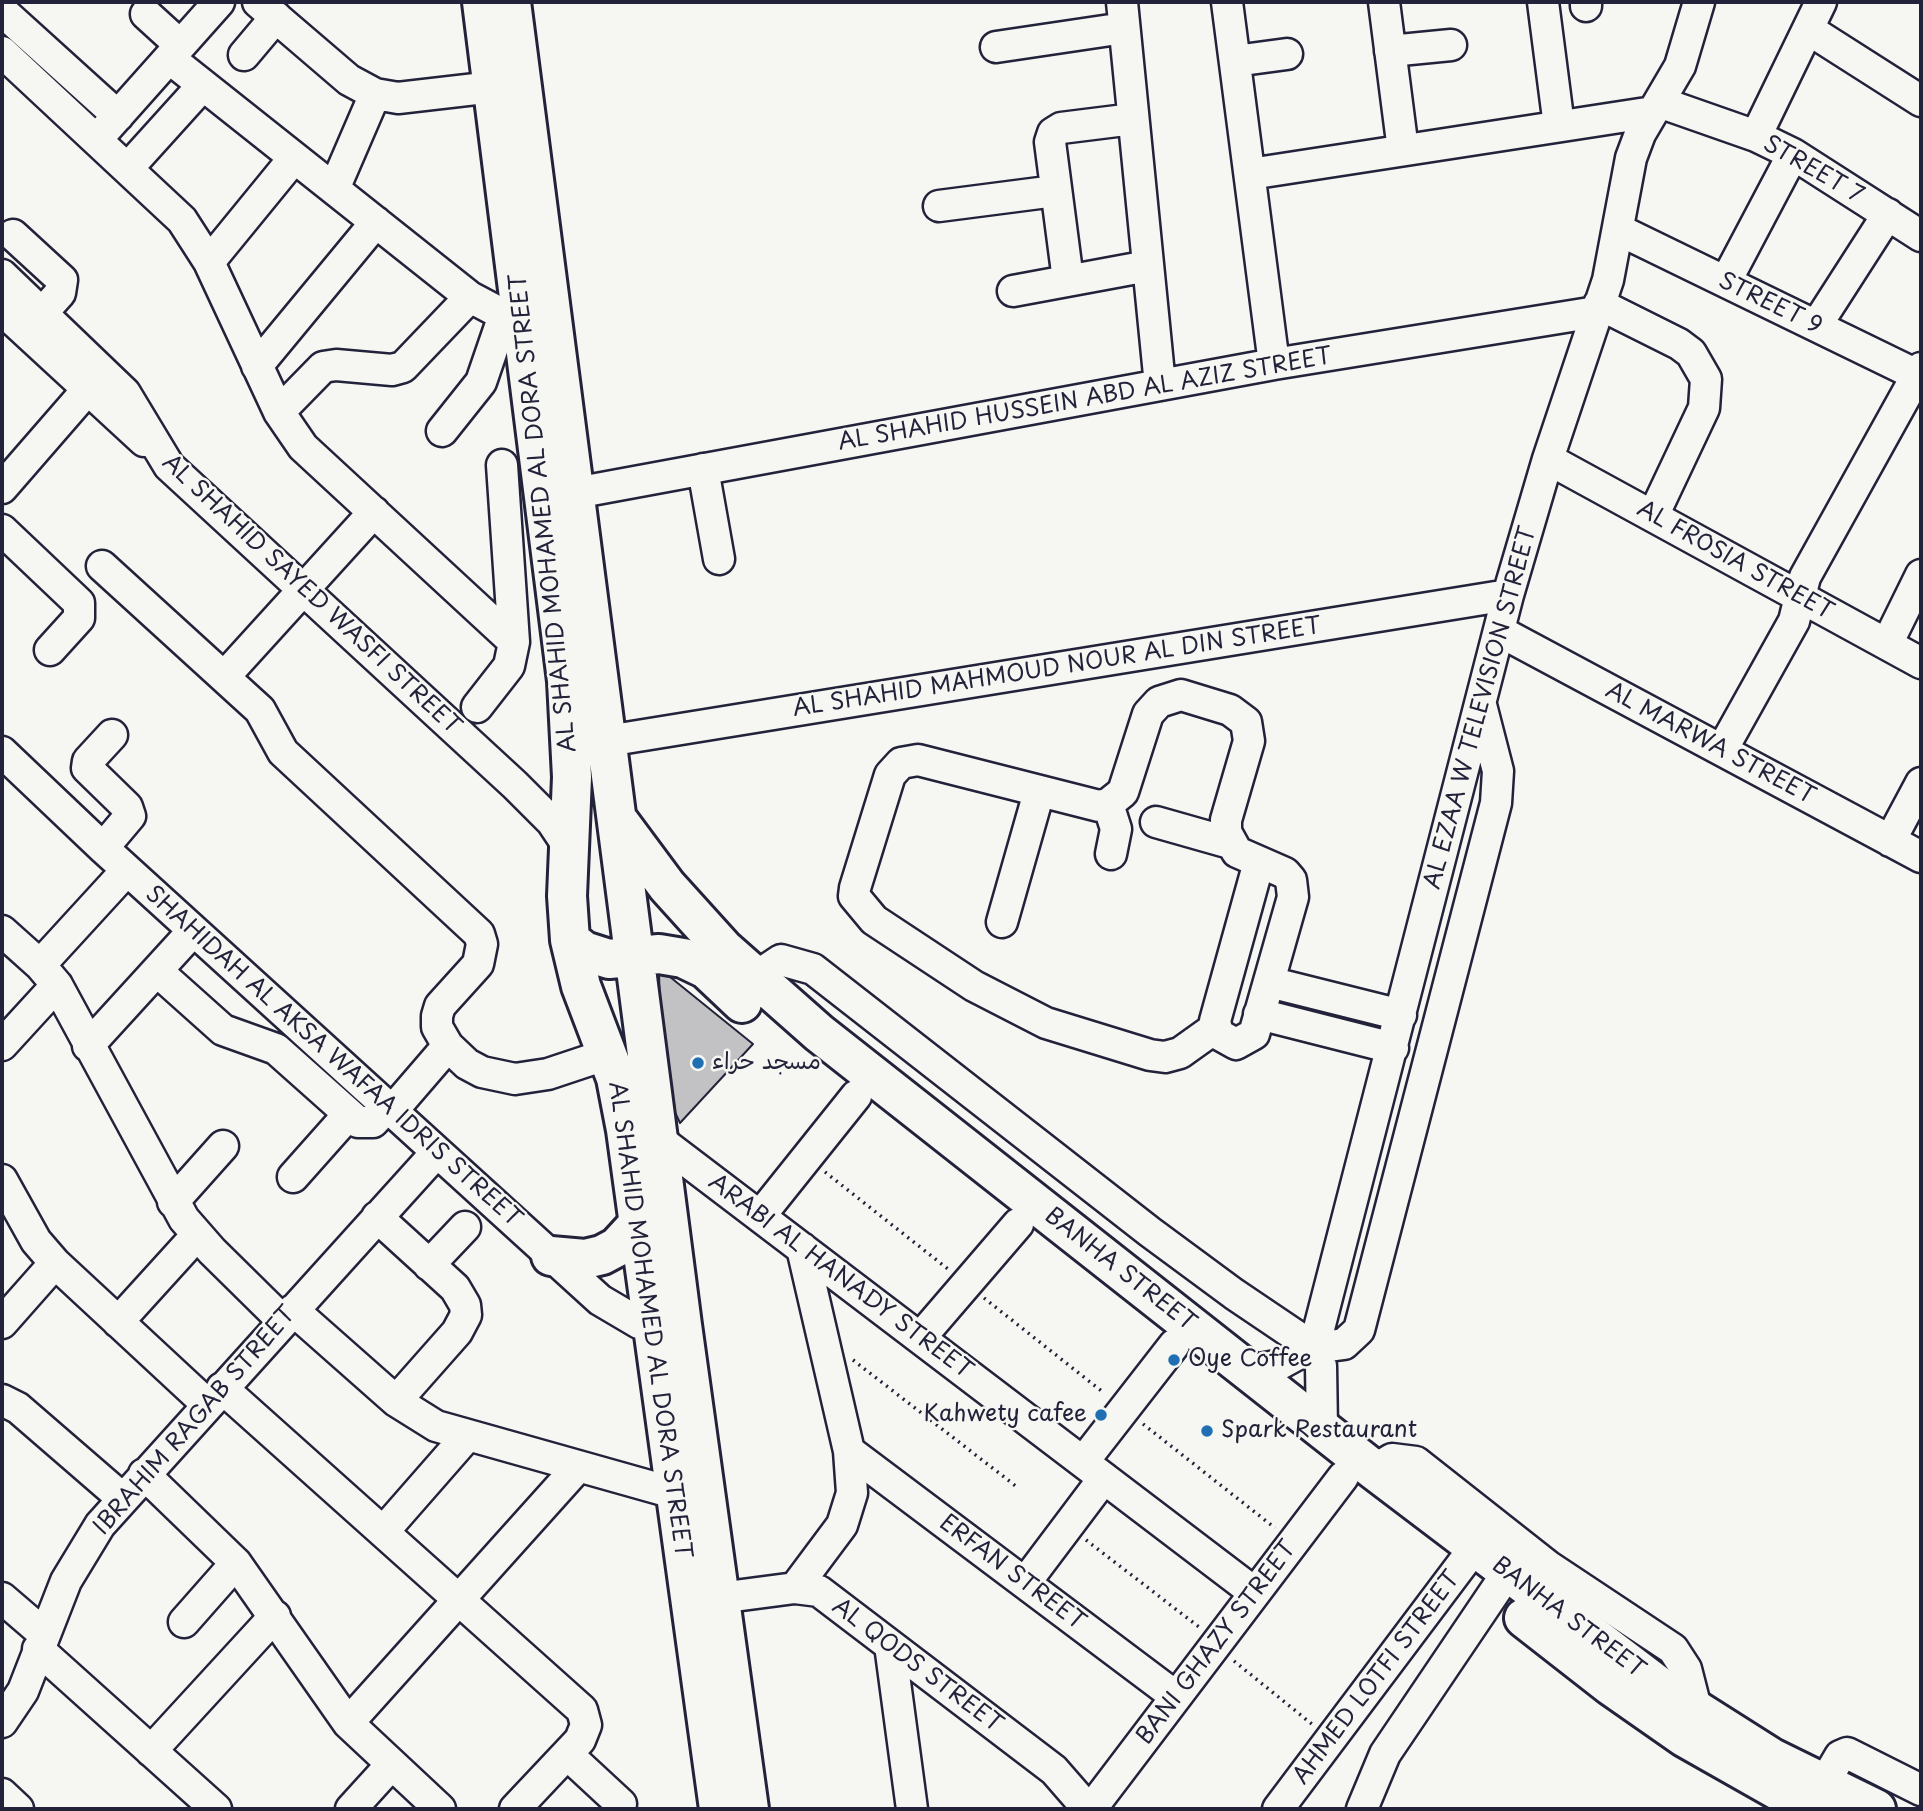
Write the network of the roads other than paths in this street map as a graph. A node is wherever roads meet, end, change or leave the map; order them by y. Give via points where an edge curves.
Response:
1 (482, 2) edge
2 (511, 2) edge
3 (1227, 2) edge
4 (1384, 2) edge
5 (1543, 2) edge
6 (1699, 2) edge
7 (1821, 2) edge
8 (154, 8) edge
9 (267, 10) edge
10 (2, 11) edge
11 (1123, 15) edge
12 (194, 25) edge
13 (1808, 29) junction
14 (1451, 45) dead end
15 (996, 47) dead end
16 (1390, 51) junction
17 (2, 52) edge
18 (1287, 54) dead end
19 (244, 55) dead end
20 (1235, 61) junction
21 (203, 85) junction
22 (376, 94) junction
23 (1921, 101) edge
24 (505, 104) junction
25 (1656, 107) junction
26 (118, 116) junction
27 (1133, 119) junction
28 (1559, 127) junction
29 (1756, 136) junction
30 (97, 139) junction
31 (1403, 150) junction
32 (1793, 153) junction
33 (294, 158) junction
34 (128, 167) junction
35 (1250, 174) junction
36 (334, 189) junction
37 (1055, 191) junction
38 (939, 206) dead end
39 (1888, 214) junction
40 (376, 222) junction
41 (1619, 230) junction
42 (13, 235) dead end
43 (1921, 236) edge
44 (209, 262) junction
45 (1148, 266) junction
46 (2, 275) edge
47 (1068, 280) junction
48 (1726, 281) junction
49 (1013, 291) dead end
50 (470, 297) junction
51 (1597, 308) junction
52 (2, 310) edge
53 (41, 313) junction
54 (513, 316) junction
55 (1816, 327) junction
56 (1274, 364) junction
57 (257, 366) junction
58 (1920, 373) edge
59 (1160, 385) junction
60 (88, 389) junction
61 (279, 412) junction
62 (442, 431) dead end
63 (160, 455) junction
64 (1548, 459) junction
65 (502, 465) dead end
66 (703, 469) junction
67 (2, 488) edge
68 (575, 493) junction
69 (374, 512) junction
70 (1653, 516) junction
71 (2, 530) edge
72 (719, 559) dead end
73 (102, 566) dead end
74 (1921, 575) edge
75 (302, 590) junction
76 (1508, 595) junction
77 (1801, 597) junction
78 (1499, 631) junction
79 (514, 642) junction
80 (1887, 644) junction
81 (50, 650) dead end
82 (1921, 663) edge
83 (224, 677) junction
84 (583, 679) junction
85 (1480, 703) junction
86 (477, 708) dead end
87 (112, 735) dead end
88 (607, 741) junction
89 (1722, 750) junction
90 (2, 752) edge
91 (572, 777) junction
92 (1921, 783) edge
93 (515, 785) junction
94 (1038, 792) junction
95 (1108, 804) junction
96 (617, 819) junction
97 (1156, 822) dead end
98 (1890, 841) junction
99 (1230, 843) junction
100 (103, 848) junction
101 (570, 849) junction
102 (1111, 854) dead end
103 (1921, 857) edge
104 (1259, 862) junction
105 (127, 870) junction
106 (1002, 922) dead end
107 (2, 930) edge
108 (193, 930) junction
109 (570, 940) junction
110 (634, 957) junction
111 (157, 971) junction
112 (48, 975) junction
113 (754, 978) junction
114 (1269, 982) junction
115 (1259, 1014) junction
116 (1401, 1015) junction
117 (1215, 1028) junction
118 (2, 1045) edge
119 (88, 1046) junction
120 (448, 1046) junction
121 (1393, 1048) junction
122 (608, 1054) junction
123 (856, 1096) junction
124 (389, 1109) junction
125 (349, 1114) junction
126 (658, 1139) junction
127 (223, 1146) dead end
128 (437, 1152) junction
129 (293, 1177) dead end
130 (2, 1180) edge
131 (173, 1202) junction
132 (760, 1216) junction
133 (377, 1217) junction
134 (640, 1223) junction
135 (1018, 1224) junction
136 (465, 1227) dead end
137 (197, 1236) junction
138 (802, 1248) junction
139 (551, 1256) junction
140 (55, 1263) junction
141 (429, 1265) junction
142 (288, 1315) junction
143 (118, 1322) junction
144 (2, 1323) edge
145 (668, 1326) junction
146 (920, 1338) junction
147 (1174, 1345) junction
148 (1314, 1348) junction
149 (1249, 1371) junction
150 (215, 1396) junction
151 (2, 1401) edge
152 (396, 1401) junction
153 (1322, 1428) junction
154 (467, 1436) junction
155 (849, 1451) junction
156 (577, 1468) junction
157 (1093, 1470) junction
158 (1359, 1473) junction
159 (144, 1474) junction
160 (674, 1493) junction
161 (122, 1498) junction
162 (383, 1532) junction
163 (1468, 1557) junction
164 (236, 1563) junction
165 (1025, 1583) junction
166 (1500, 1583) junction
167 (795, 1588) junction
168 (1255, 1593) junction
169 (2, 1598) edge
170 (719, 1598) junction
171 (459, 1600) junction
172 (275, 1616) junction
173 (184, 1622) dead end
174 (41, 1642) junction
175 (890, 1645) junction
176 (1175, 1696) junction
177 (1697, 1712) junction
178 (2, 1722) edge
179 (348, 1723) junction
180 (151, 1751) junction
181 (567, 1754) junction
182 (391, 1765) junction
183 (1921, 1790) edge
184 (2, 1794) edge
185 (1817, 1797) edge
186 (621, 1804) dead end
187 (431, 1806) edge
188 (18, 1809) edge
189 (216, 1809) edge
190 (351, 1809) edge
191 (515, 1809) edge
192 (719, 1809) edge
193 (749, 1809) edge
194 (912, 1809) edge
195 (1089, 1809) edge
196 (1278, 1809) edge
197 (1362, 1809) edge
198 (1876, 1809) edge

1 - 24 main road, AL SHAHID MOHAMED AL DORA STREET
2 - 24 main road, AL SHAHID MOHAMED AL DORA STREET
3 - 20 street
4 - 16 street
5 - 28 street
6 - 25 street, AL EZAA W TELEVISION STREET via 1684,56
7 - 13 street
8 - 12 street
9 - 19 street
9 - 22 street via 349,80
10 - 26 street
11 - 15 street
11 - 27 street
12 - 21 street
12 - 26 street
13 - 23 street
13 - 29 street
14 - 16 street
16 - 31 street
17 - 30 street
18 - 20 street
20 - 35 street
21 - 33 street
21 - 34 street
22 - 24 street
22 - 36 street
24 - 54 main road, AL SHAHID MOHAMED AL DORA STREET
24 - 68 main road, AL SHAHID MOHAMED AL DORA STREET
25 - 28 street
25 - 29 street, STREET 7
25 - 41 street, AL EZAA W TELEVISION STREET via 1624,181
26 - 30 street
27 - 37 street via 1053,133
27 - 45 street
28 - 31 street
29 - 32 street, STREET 7
30 - 34 street
31 - 35 street
32 - 39 street, STREET 7
32 - 48 street
33 - 36 street
33 - 44 street
34 - 44 street via 171,207
35 - 56 street
36 - 40 street
37 - 38 street
37 - 47 street
39 - 43 street, STREET 7
39 - 55 street
40 - 50 street
40 - 57 street
41 - 48 street, STREET 9
41 - 51 street, AL EZAA W TELEVISION STREET
42 - 53 street via 62,280 60,293
44 - 57 street
45 - 47 street
45 - 59 street
46 - 53 street, AL SHAHID SAYED WASFI STREET
47 - 49 street
48 - 55 street, STREET 9
50 - 54 street
50 - 61 street via 403,367 323,367
51 - 56 street, AL SHAHID HUSSEIN ABD AL AZIZ STREET
51 - 64 street, AL EZAA W TELEVISION STREET
51 - 70 street via 1679,345 1691,353 1706,379 1704,408
52 - 60 street
53 - 63 street, AL SHAHID SAYED WASFI STREET via 125,393
54 - 62 street via 481,382
54 - 84 main road, AL SHAHID MOHAMED AL DORA STREET
55 - 58 street, STREET 9
56 - 59 street, AL SHAHID HUSSEIN ABD AL AZIZ STREET
57 - 61 street
58 - 77 street via 1805,577
59 - 66 street, AL SHAHID HUSSEIN ABD AL AZIZ STREET
60 - 63 street
60 - 67 street
61 - 69 street via 303,447
63 - 75 street, AL SHAHID SAYED WASFI STREET
64 - 70 street, AL FROSIA STREET
64 - 76 street, AL EZAA W TELEVISION STREET
65 - 79 street
66 - 68 street, AL SHAHID HUSSEIN ABD AL AZIZ STREET
66 - 72 street
68 - 84 main road, AL SHAHID MOHAMED AL DORA STREET
69 - 75 street
69 - 79 street
70 - 77 street, AL FROSIA STREET
71 - 81 street via 79,603 79,618
73 - 83 street
74 - 80 street
75 - 83 street
75 - 93 street, AL SHAHID SAYED WASFI STREET
76 - 78 street, AL EZAA W TELEVISION STREET
76 - 88 street, AL SHAHID MAHMOUD NOUR AL DIN STREET
77 - 80 street, AL FROSIA STREET
77 - 89 street via 1794,621
78 - 85 street, AL EZAA W TELEVISION STREET
78 - 89 street, AL MARWA STREET
79 - 86 street via 509,666
80 - 82 street, AL FROSIA STREET
83 - 120 street via 260,710 283,752 479,934 478,964 440,1006 437,1016 437,1027
84 - 88 main road, AL SHAHID MOHAMED AL DORA STREET
84 - 91 main road, AL SHAHID MOHAMED AL DORA STREET
85 - 116 street, AL EZAA W TELEVISION STREET
85 - 148 street via 1498,771 1496,803 1359,1330 1344,1345
87 - 100 street via 87,768 127,807 130,816
88 - 96 main road, AL SHAHID MOHAMED AL DORA STREET
89 - 98 street, AL MARWA STREET
90 - 100 street, SHAHIDAH AL AKSA WAFAA IDRIS STREET
91 - 93 street via 550,788
91 - 101 main road, AL SHAHID MOHAMED AL DORA STREET
92 - 98 street
93 - 101 street, AL SHAHID SAYED WASFI STREET via 552,822
94 - 95 street via 1089,806
94 - 106 street
94 - 117 street via 918,760 901,763 890,775 854,896 874,920 974,986 1046,1023 1165,1056 1180,1053
95 - 99 street via 1127,784 1148,715 1158,702 1181,695 1230,710 1249,731 1226,820
95 - 102 street via 1116,829
96 - 110 main road, AL SHAHID MOHAMED AL DORA STREET
96 - 113 main road, BANHA STREET via 667,886
97 - 99 street
98 - 103 street, AL MARWA STREET
99 - 104 street via 1237,852
100 - 105 street, SHAHIDAH AL AKSA WAFAA IDRIS STREET
101 - 109 main road, AL SHAHID MOHAMED AL DORA STREET
104 - 114 street via 1285,873 1293,888
104 - 117 street
105 - 108 street, SHAHIDAH AL AKSA WAFAA IDRIS STREET
105 - 112 street
107 - 112 street
108 - 111 street
108 - 124 street, SHAHIDAH AL AKSA WAFAA IDRIS STREET
109 - 110 main road, BANHA STREET via 600,957
109 - 122 main road, AL SHAHID MOHAMED AL DORA STREET via 581,986
110 - 123 main road, BANHA STREET via 671,955 706,969 764,1023
110 - 126 main road, AL SHAHID MOHAMED AL DORA STREET
111 - 119 street
111 - 125 street via 223,1030 276,1049
112 - 118 street
112 - 119 street
113 - 148 street via 781,960 813,969 1150,1231
113 - 149 main road, BANHA STREET
114 - 115 street
114 - 116 street
115 - 117 street via 1254,1034 1243,1043 1229,1043
115 - 121 street
116 - 121 street, AL EZAA W TELEVISION STREET
119 - 131 street
120 - 122 street via 482,1072 515,1079 548,1074
120 - 124 street
121 - 148 street, AL EZAA W TELEVISION STREET
122 - 134 main road, AL SHAHID MOHAMED AL DORA STREET via 622,1104
123 - 132 street
123 - 135 main road, BANHA STREET
124 - 125 street via 368,1124
124 - 128 street, SHAHIDAH AL AKSA WAFAA IDRIS STREET
125 - 129 street
126 - 132 street, ARABI AL HANADY STREET
126 - 145 main road, AL SHAHID MOHAMED AL DORA STREET
127 - 131 street
128 - 133 street, IBRAHIM RAGAB STREET
128 - 139 street, SHAHIDAH AL AKSA WAFAA IDRIS STREET
130 - 140 street via 36,1241
131 - 137 street
132 - 138 street, ARABI AL HANADY STREET
133 - 141 street
133 - 142 street, IBRAHIM RAGAB STREET
134 - 139 main road via 617,1247 602,1255 585,1259
134 - 145 main road, AL SHAHID MOHAMED AL DORA STREET
135 - 146 street
135 - 147 main road, BANHA STREET
136 - 141 street
137 - 142 street
137 - 143 street
138 - 146 street, ARABI AL HANADY STREET
138 - 155 street
139 - 145 street, SHAHIDAH AL AKSA WAFAA IDRIS STREET via 612,1309
140 - 143 street
140 - 144 street
141 - 152 street via 461,1296 466,1315 457,1332
142 - 150 street, IBRAHIM RAGAB STREET
142 - 152 street
143 - 150 street
145 - 160 main road, AL SHAHID MOHAMED AL DORA STREET
145 - 170 main road, AL SHAHID MOHAMED AL DORA STREET
146 - 157 street, ARABI AL HANADY STREET
147 - 157 street via 1124,1409
147 - 158 main road, BANHA STREET
148 - 149 street via 1276,1366
148 - 153 street, AL EZAA W TELEVISION STREET via 1321,1366
149 - 153 main road, BANHA STREET
150 - 159 street, IBRAHIM RAGAB STREET
150 - 162 street
151 - 161 street via 18,1408
152 - 154 street via 422,1419
153 - 158 main road, BANHA STREET
154 - 156 street
154 - 162 street
155 - 165 street, ERFAN STREET
155 - 167 street via 852,1493 846,1517
156 - 160 street
156 - 171 street
157 - 165 street via 1068,1527
157 - 168 street, ARABI AL HANADY STREET
158 - 163 main road, BANHA STREET
158 - 168 street, BANI GHAZY STREET via 1293,1542
158 - 177 street via 1392,1459 1416,1462 1548,1566 1673,1649 1686,1669
159 - 161 street, IBRAHIM RAGAB STREET
159 - 164 street
160 - 192 main road, AL SHAHID MOHAMED AL DORA STREET
161 - 174 street, IBRAHIM RAGAB STREET via 82,1552
162 - 171 street
163 - 166 main road, BANHA STREET
163 - 196 street, AHMED LOTFI STREET
164 - 172 street
164 - 173 street
165 - 176 street, ERFAN STREET
166 - 177 main road, BANHA STREET
166 - 185 main road, BANHA STREET via 1647,1712 1722,1760
166 - 197 street via 1385,1754
167 - 170 street, AL QODS STREET
167 - 175 street, AL QODS STREET via 825,1595
168 - 176 street, BANI GHAZY STREET
169 - 174 street
170 - 193 main road, AL SHAHID MOHAMED AL DORA STREET
171 - 179 street
171 - 181 street via 582,1710 584,1733
172 - 179 street
172 - 180 street
174 - 178 street, IBRAHIM RAGAB STREET via 23,1691
174 - 180 street
175 - 194 street
175 - 195 street, AL QODS STREET via 1054,1770
176 - 195 street, BANI GHAZY STREET
177 - 185 main road, BANHA STREET
179 - 182 street
180 - 189 street
181 - 186 street
181 - 191 street
182 - 187 street
182 - 190 street
183 - 185 street via 1847,1754 1838,1759
184 - 188 street
185 - 198 main road, BANHA STREET

